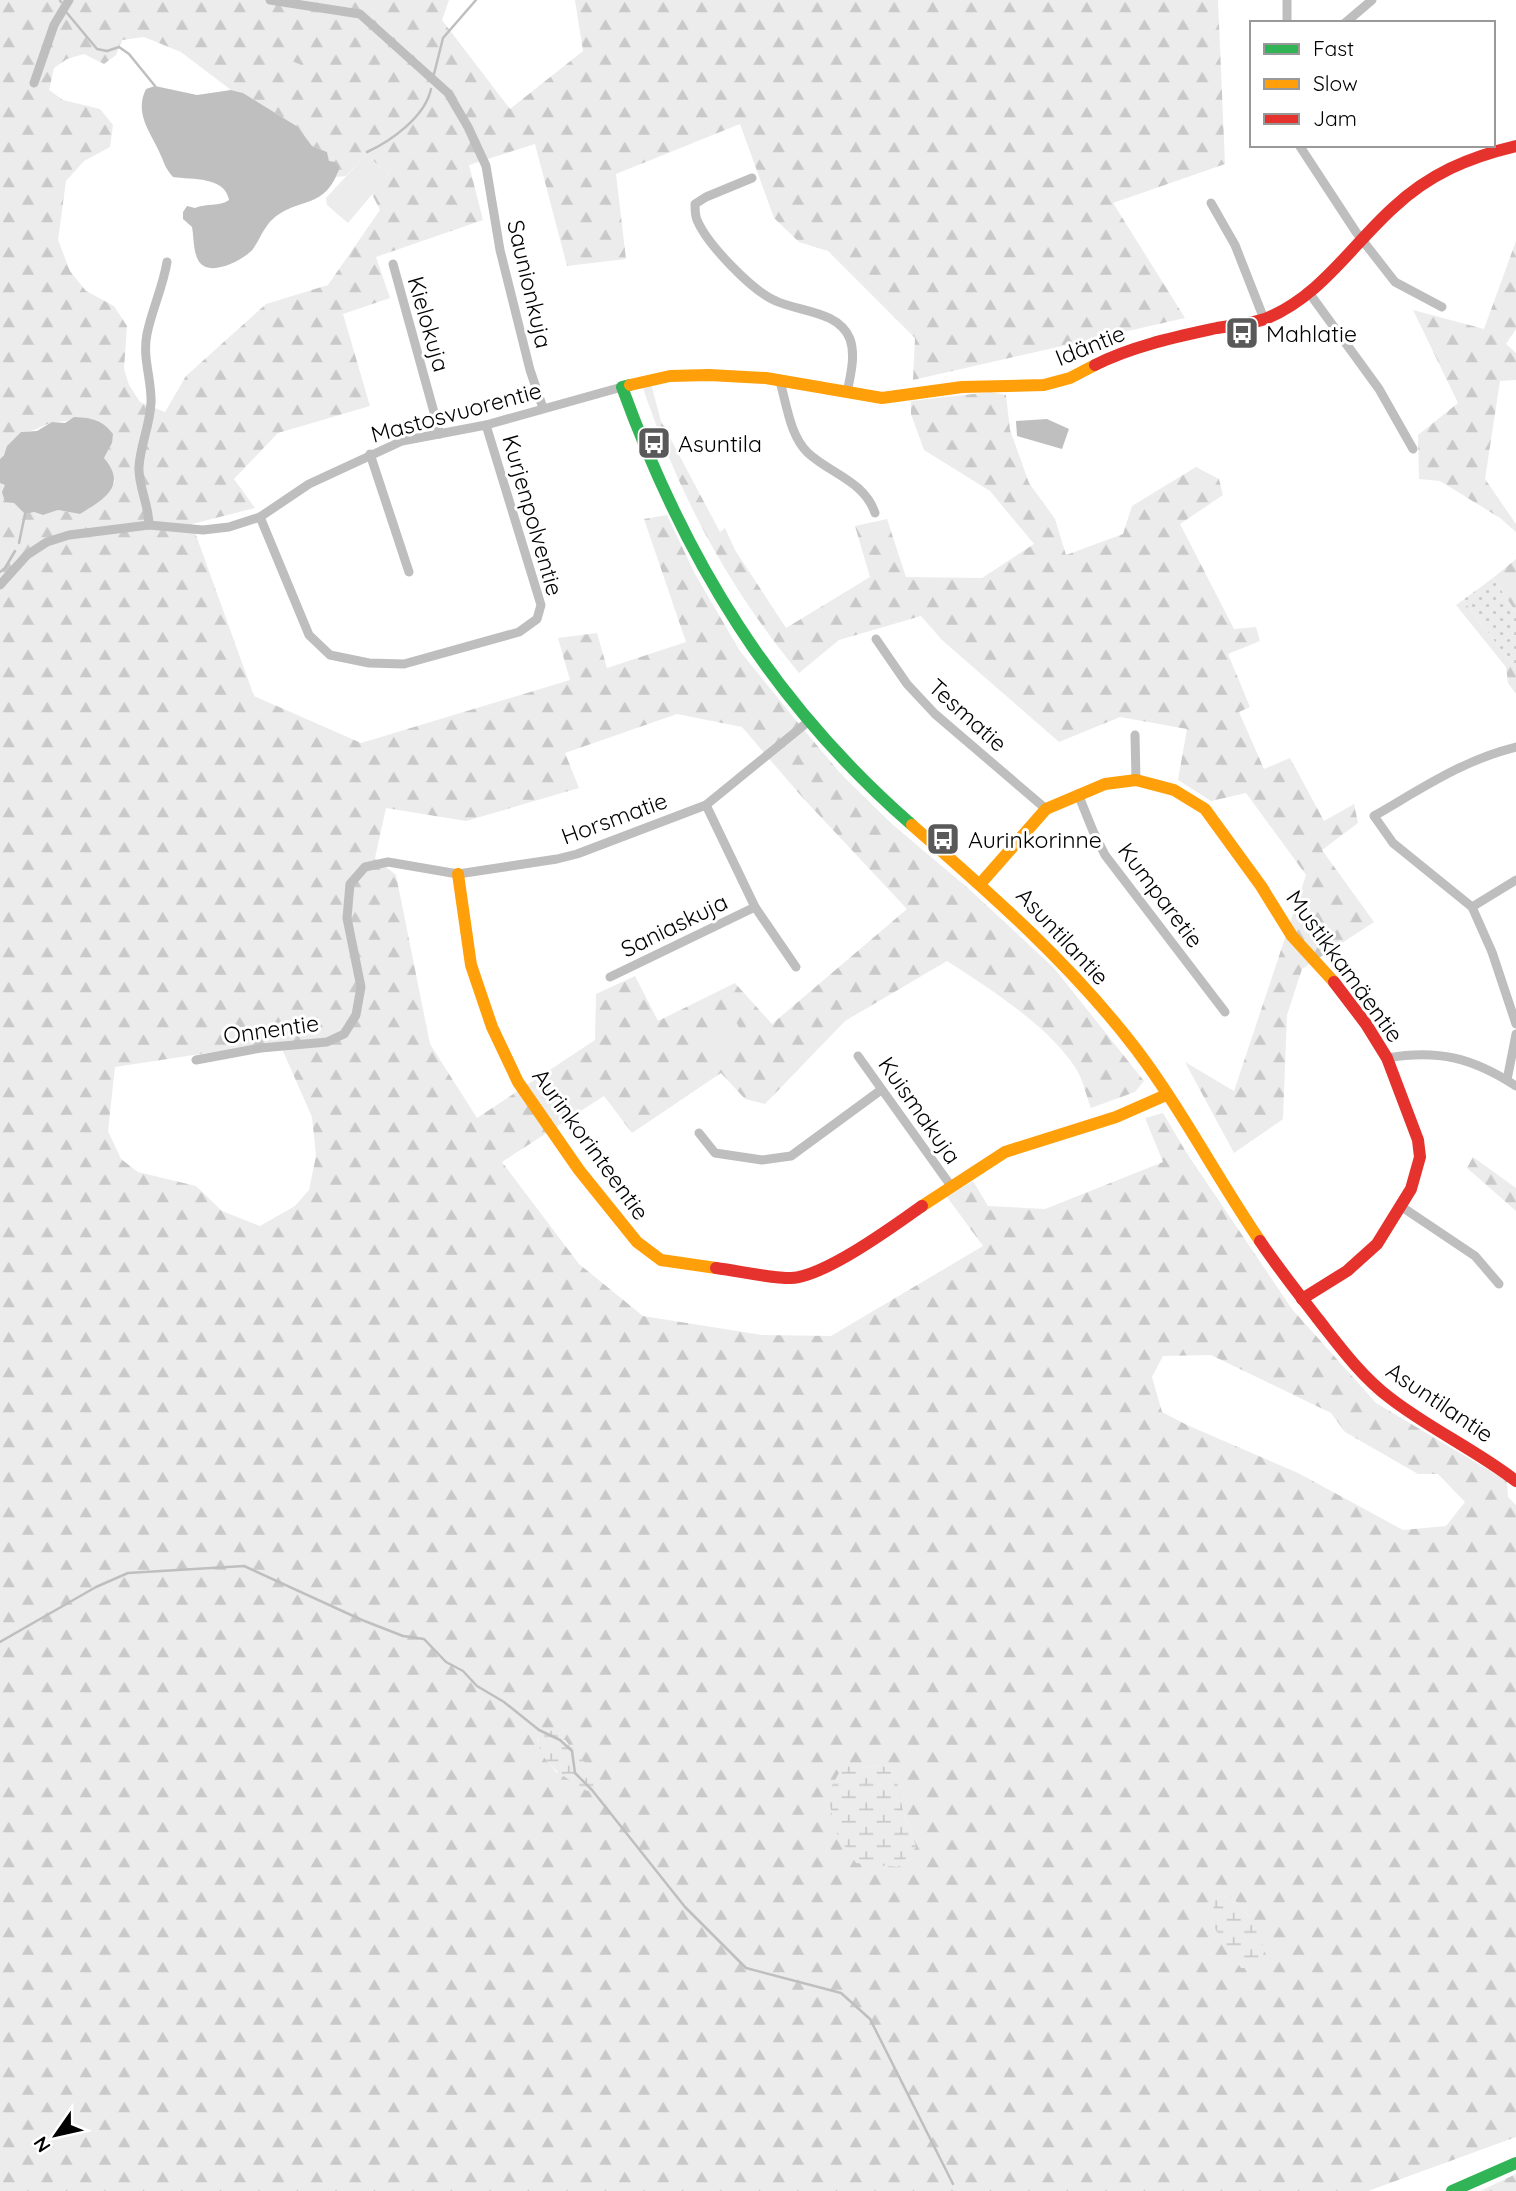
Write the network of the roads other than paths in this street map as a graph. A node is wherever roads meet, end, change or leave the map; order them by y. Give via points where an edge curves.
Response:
1 (69, 0) edge
2 (270, 0) edge
3 (1286, 0) edge
4 (1372, 0) edge
5 (1287, 21) edge
6 (1347, 21) edge
7 (34, 83) dead end
8 (1516, 146) edge
9 (1300, 147) edge
10 (752, 178) dead end
11 (1211, 203) dead end
12 (1363, 242) junction
13 (167, 262) dead end
14 (393, 264) dead end
15 (1310, 294) junction
16 (1442, 307) dead end
17 (1264, 319) junction
18 (780, 382) junction
19 (622, 387) junction
20 (847, 393) junction
21 (543, 408) junction
22 (486, 425) junction
23 (440, 434) junction
24 (1413, 449) dead end
25 (370, 454) junction
26 (875, 513) dead end
27 (260, 517) junction
28 (149, 525) junction
29 (409, 572) dead end
30 (0, 585) edge
31 (876, 639) dead end
32 (808, 721) junction
33 (1135, 736) dead end
34 (1516, 747) edge
35 (1136, 780) junction
36 (1078, 794) junction
37 (706, 805) junction
38 (1046, 809) junction
39 (404, 863) joint
40 (458, 874) junction
41 (1516, 880) edge
42 (981, 883) junction
43 (755, 906) junction
44 (1472, 907) junction
45 (796, 967) dead end
46 (610, 977) dead end
47 (1225, 1012) dead end
48 (1516, 1024) edge
49 (1516, 1034) edge
50 (858, 1056) dead end
51 (1387, 1058) junction
52 (195, 1060) dead end
53 (1507, 1080) junction
54 (1516, 1086) edge
55 (881, 1090) junction
56 (1166, 1095) junction
57 (699, 1133) dead end
58 (951, 1186) junction
59 (1402, 1207) junction
60 (1499, 1284) dead end
61 (1301, 1299) junction
62 (1516, 1481) edge
63 (1516, 2163) edge
64 (1452, 2191) edge

1 - 7 street via 54,24
2 - 21 street, Saunionkuja via 360,14 448,93 486,166 500,250
3 - 5 street
4 - 6 street
8 - 12 street, Idäntie via 1479,155 1416,189
9 - 12 street
10 - 20 street via 695,204 697,219 748,284 775,301 835,320 850,339 853,363
11 - 17 street via 1235,245
12 - 15 street, Idäntie
12 - 16 street via 1395,282
13 - 28 street via 146,336 150,411 139,468
14 - 23 street, Kielokuja
15 - 17 street, Idäntie
15 - 24 street via 1379,389
17 - 20 street, Idäntie via 1116,354 1070,378 1044,385 962,387 883,398
18 - 19 street, Idäntie via 670,376
18 - 20 street, Idäntie
18 - 26 street via 794,431 807,453 864,492
19 - 21 street, Mastosvuorentie
19 - 32 street, Asuntilantie via 694,555 729,615
21 - 22 street, Mastosvuorentie
22 - 23 street, Mastosvuorentie
22 - 27 street, Kurjenpolventie via 541,605 537,619 519,632 404,664 330,655 309,635
23 - 25 street, Mastosvuorentie via 402,441
25 - 27 street, Mastosvuorentie via 309,484
25 - 29 street
27 - 28 street, Mastosvuorentie via 203,530
28 - 30 street, Mastosvuorentie via 47,542 27,555
31 - 38 street, Tesmatie via 935,714
32 - 37 street, Horsmatie
32 - 42 street, Asuntilantie via 879,796
33 - 35 street
34 - 44 street via 1461,765 1374,816 1393,843
35 - 36 street, Mustikkamäentie
35 - 51 street, Mustikkamäentie via 1174,790 1205,809 1292,936 1350,1001
36 - 38 street, Mustikkamäentie
36 - 47 street, Kumparetie via 1105,855
37 - 40 street, Horsmatie via 577,854
37 - 43 street
38 - 42 street, Mustikkamäentie
39 - 40 street, Horsmatie
39 - 52 street, Onnentie via 365,867 350,884 347,918 361,987 356,1015 344,1034 327,1042
40 - 58 street, Aurinkorinteentie via 471,965 492,1027 519,1082 579,1170 638,1242 661,1260 790,1278 806,1276 873,1241
41 - 44 street
42 - 56 street, Asuntilantie via 1053,951 1143,1058
43 - 45 street
43 - 46 street, Saniaskuja
44 - 48 street
49 - 53 street
50 - 55 street, Kuismakuja
51 - 53 street via 1417,1053 1454,1056
51 - 59 street, Mustikkamäentie via 1420,1157
53 - 54 street
55 - 57 street via 791,1156 762,1160 715,1153
55 - 58 street, Kuismakuja
56 - 58 street, Aurinkorinteentie via 1116,1117 1005,1152
56 - 61 street, Asuntilantie
59 - 60 street via 1475,1256
59 - 61 street, Mustikkamäentie via 1377,1244 1347,1271
61 - 62 street, Asuntilantie via 1373,1383
63 - 64 street

